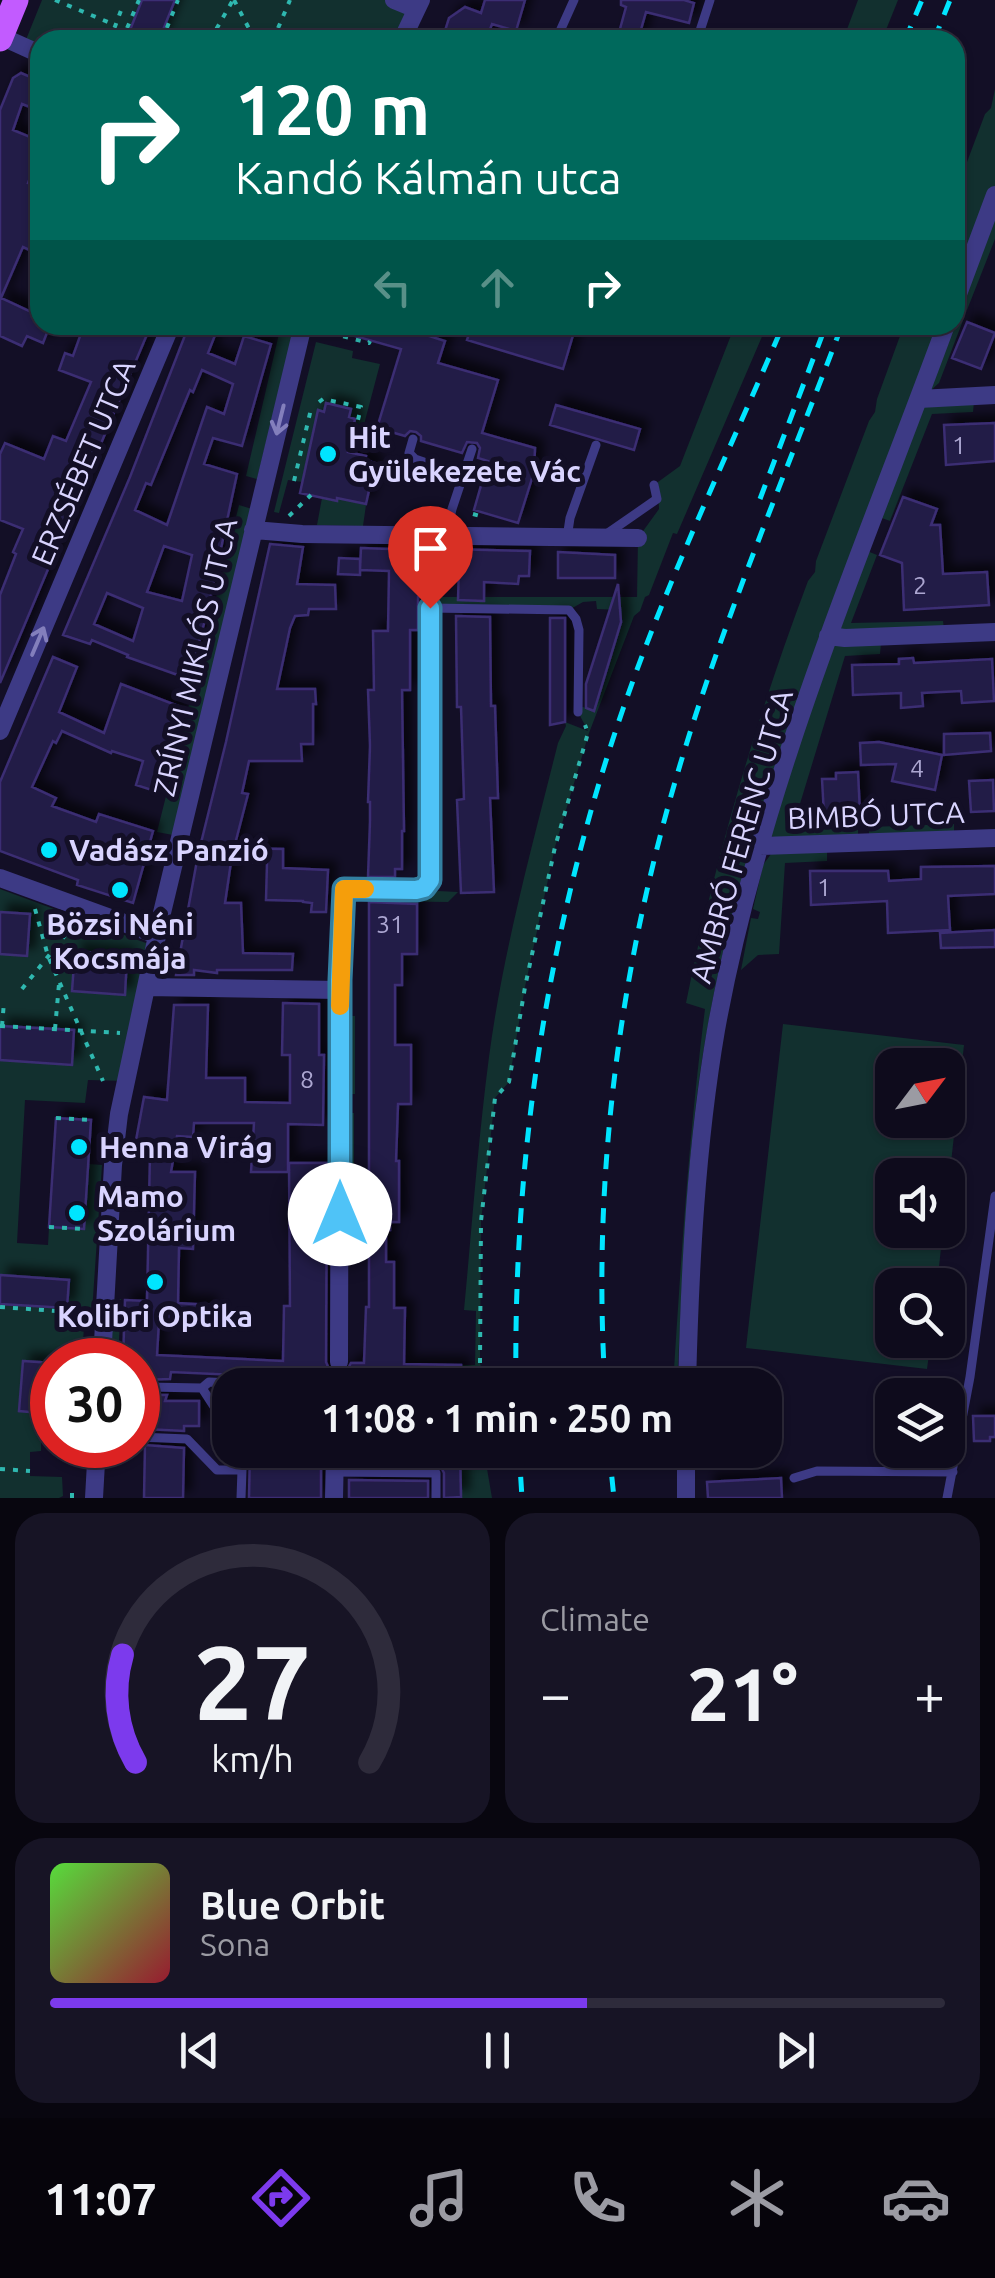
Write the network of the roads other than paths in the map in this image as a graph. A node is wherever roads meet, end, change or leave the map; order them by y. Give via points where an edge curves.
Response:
1 (16, 0) edge
2 (394, 0) edge
3 (574, 0) edge
4 (710, 0) edge
5 (418, 4) edge
6 (406, 30) edge
7 (560, 30) edge
8 (700, 30) edge
9 (0, 37) edge
10 (30, 50) edge
11 (995, 195) edge
12 (965, 275) edge
13 (167, 335) edge
14 (308, 335) edge
15 (942, 335) edge
16 (995, 395) edge
17 (919, 399) junction
18 (413, 439) dead end
19 (596, 445) dead end
20 (472, 449) dead end
21 (462, 475) junction
22 (654, 485) dead end
23 (253, 530) junction
24 (446, 536) junction
25 (568, 538) junction
26 (601, 538) junction
27 (638, 538) dead end
28 (430, 608) joint
29 (995, 632) edge
30 (828, 636) junction
31 (578, 712) road end
32 (0, 731) edge
33 (995, 838) edge
34 (760, 846) junction
35 (0, 878) edge
36 (157, 935) junction
37 (146, 986) junction
38 (340, 990) junction
39 (995, 1196) edge
40 (103, 1338) edge
41 (339, 1362) dead end
42 (688, 1368) edge
43 (212, 1382) edge
44 (160, 1387) edge
45 (202, 1388) junction
46 (212, 1403) edge
47 (160, 1438) edge
48 (96, 1468) edge
49 (334, 1468) edge
50 (686, 1468) edge
51 (334, 1472) junction
52 (953, 1472) junction
53 (794, 1478) dead end
54 (94, 1498) edge
55 (241, 1498) edge
56 (334, 1498) edge
57 (436, 1498) edge
58 (686, 1498) edge
59 (947, 1498) edge

1 - 9 main road
2 - 5 street
3 - 7 lane
4 - 8 lane
5 - 6 street
9 - 10 street
11 - 12 street
32 -> 13 street, ERZSÉBET UTCA
14 -> 23 street, ZRÍNYI MIKLÓS UTCA
15 - 17 street, AMBRÓ FERENC UTCA
16 - 17 street
17 - 30 street, AMBRÓ FERENC UTCA
18 - 21 lane via 409,453 415,460
19 - 25 lane
20 - 21 lane
21 - 24 lane
22 - 26 lane via 657,498
23 - 24 street
23 - 36 street, ZRÍNYI MIKLÓS UTCA
24 - 25 street
25 - 26 street
26 - 27 street
28 - 31 lane via 569,610 580,630
28 - 38 street via 430,880 416,890 344,889
29 - 30 street
30 - 34 street, AMBRÓ FERENC UTCA
33 - 34 street, BIMBÓ UTCA
34 - 42 street, AMBRÓ FERENC UTCA via 716,1031 694,1232
35 - 36 street
36 - 37 street, ZRÍNYI MIKLÓS UTCA
37 - 38 street
37 - 40 street, ZRÍNYI MIKLÓS UTCA via 115,1144
38 - 41 street
39 - 52 lane
43 - 45 lane
44 - 45 lane
45 - 46 lane
47 - 55 lane via 187,1438 216,1470 242,1470
48 - 54 street
49 - 51 street
50 - 58 street
51 - 56 street
51 - 57 lane via 436,1473
52 - 53 lane via 817,1472
52 - 59 lane

